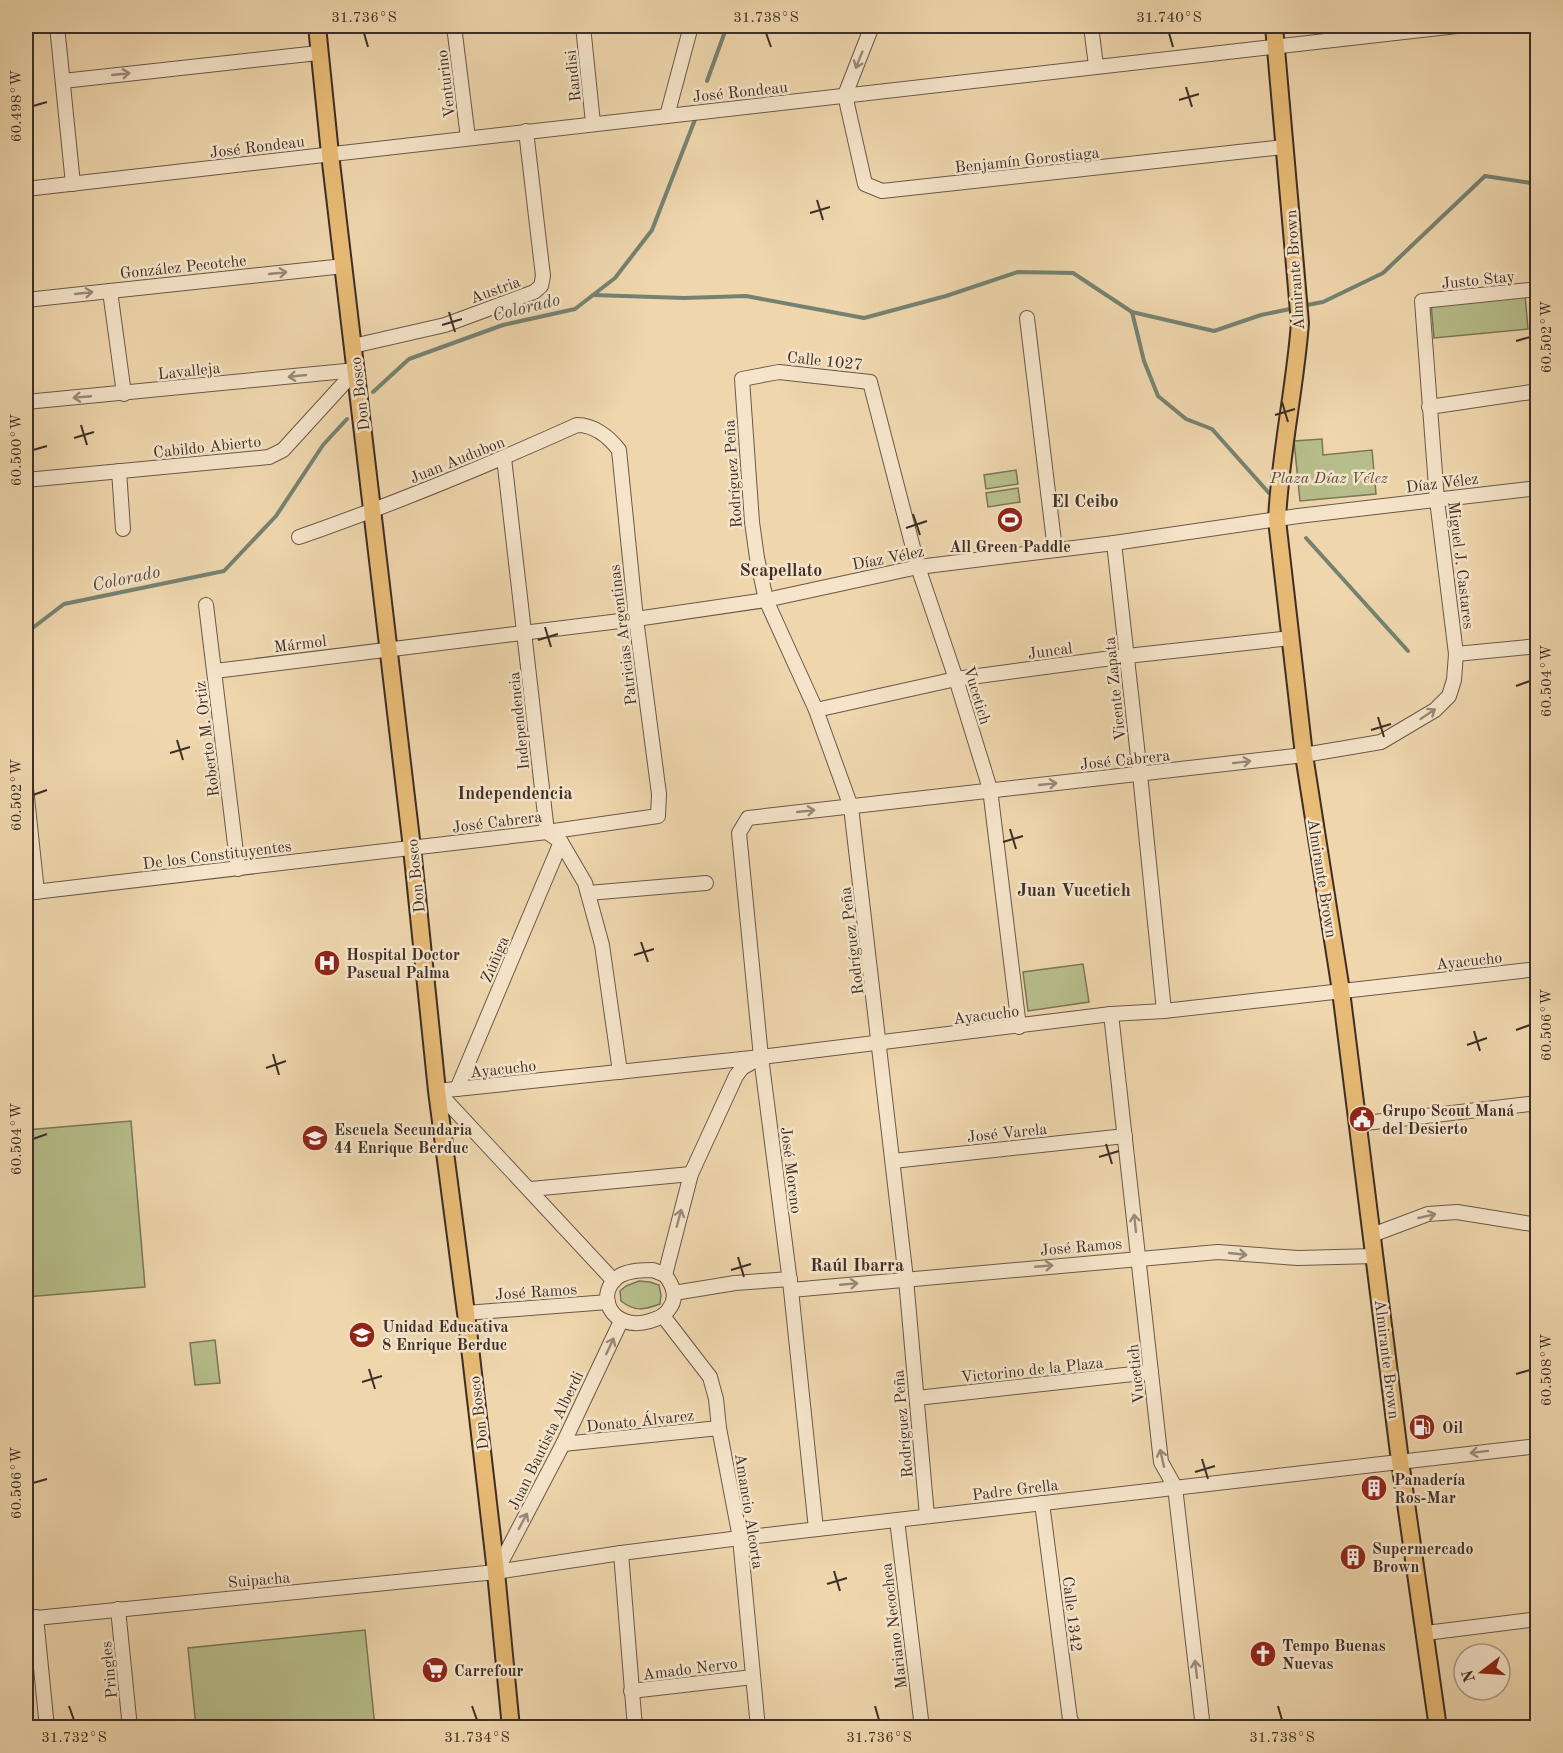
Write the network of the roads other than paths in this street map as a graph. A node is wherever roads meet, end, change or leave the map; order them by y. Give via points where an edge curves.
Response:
1 (57, 26) edge
2 (317, 26) edge
3 (454, 26) edge
4 (583, 26) edge
5 (691, 26) edge
6 (872, 26) edge
7 (1091, 26) edge
8 (1274, 26) edge
9 (1457, 26) edge
10 (1433, 27) edge
11 (1276, 45) junction
12 (318, 53) junction
13 (1096, 66) junction
14 (63, 81) junction
15 (845, 95) junction
16 (667, 116) junction
17 (593, 123) junction
18 (526, 131) junction
19 (468, 138) junction
20 (1284, 147) junction
21 (330, 154) junction
22 (73, 184) junction
23 (26, 189) edge
24 (344, 266) junction
25 (1538, 289) edge
26 (110, 291) junction
27 (26, 300) edge
28 (1422, 301) joint
29 (1028, 318) dead end
30 (353, 346) junction
31 (356, 370) junction
32 (742, 379) joint
33 (870, 382) joint
34 (1538, 391) edge
35 (124, 394) junction
36 (26, 402) edge
37 (1430, 407) junction
38 (619, 450) joint
39 (504, 458) junction
40 (119, 471) junction
41 (26, 480) edge
42 (1538, 488) edge
43 (1437, 500) junction
44 (373, 511) junction
45 (1277, 520) junction
46 (123, 529) dead end
47 (299, 537) dead end
48 (1114, 543) junction
49 (1055, 550) junction
50 (918, 567) junction
51 (766, 600) junction
52 (206, 605) dead end
53 (636, 619) junction
54 (525, 634) junction
55 (1292, 638) junction
56 (1538, 646) edge
57 (389, 649) junction
58 (1456, 654) junction
59 (1127, 656) junction
60 (215, 670) junction
61 (956, 680) junction
62 (816, 710) junction
63 (1304, 755) junction
64 (1140, 774) junction
65 (26, 788) edge
66 (990, 789) junction
67 (851, 807) junction
68 (658, 816) joint
69 (748, 818) joint
70 (547, 832) junction
71 (561, 842) junction
72 (412, 848) junction
73 (238, 869) junction
74 (706, 883) dead end
75 (31, 892) edge
76 (588, 892) junction
77 (1538, 969) edge
78 (1341, 992) junction
79 (1164, 1011) junction
80 (1111, 1014) junction
81 (1019, 1027) junction
82 (880, 1042) junction
83 (761, 1058) junction
84 (620, 1072) junction
85 (457, 1089) junction
86 (437, 1091) junction
87 (1538, 1103) edge
88 (1357, 1124) junction
89 (1125, 1136) junction
90 (893, 1161) junction
91 (691, 1174) junction
92 (531, 1189) junction
93 (1538, 1225) edge
94 (1372, 1235) junction
95 (1375, 1256) junction
96 (1138, 1258) junction
97 (665, 1275) junction
98 (906, 1279) junction
99 (614, 1281) junction
100 (790, 1284) junction
101 (674, 1293) junction
102 (608, 1302) junction
103 (466, 1313) junction
104 (663, 1316) junction
105 (621, 1321) junction
106 (1151, 1372) junction
107 (916, 1398) junction
108 (719, 1428) junction
109 (563, 1444) junction
110 (1538, 1446) edge
111 (1400, 1461) junction
112 (1175, 1487) junction
113 (1042, 1503) junction
114 (927, 1516) junction
115 (897, 1520) junction
116 (816, 1529) junction
117 (740, 1538) junction
118 (621, 1553) junction
119 (496, 1572) junction
120 (118, 1609) junction
121 (31, 1618) edge
122 (1538, 1619) edge
123 (1426, 1633) junction
124 (753, 1677) junction
125 (631, 1691) junction
126 (47, 1728) edge
127 (130, 1728) edge
128 (511, 1728) edge
129 (635, 1728) edge
130 (758, 1728) edge
131 (922, 1728) edge
132 (1075, 1728) edge
133 (1203, 1728) edge
134 (1438, 1728) edge

1 - 14 street
2 - 12 main road, Don Bosco
3 - 19 street, Venturino
4 - 17 street, Randisi
5 - 16 street
6 -> 15 street
7 - 13 street
8 - 11 main road, Almirante Brown
9 - 10 street, José Rondeau
10 - 11 street, José Rondeau
11 - 13 street, José Rondeau
11 - 20 main road, Almirante Brown
14 -> 12 street
12 - 21 main road, Don Bosco
13 - 15 street, José Rondeau
14 - 22 street
15 - 16 street, José Rondeau
15 - 20 street, Benjamín Gorostiaga via 865,184 882,191
16 - 17 street, José Rondeau
17 - 18 street, José Rondeau
18 - 19 street, José Rondeau
18 - 30 street, Austria via 542,286 445,325
19 - 21 street, José Rondeau
20 - 45 main road, Almirante Brown via 1300,323
21 - 22 street, José Rondeau
21 - 24 main road, Don Bosco
22 - 23 street, José Rondeau
26 -> 24 street, González Pecotche
24 - 30 main road, Don Bosco
25 - 28 street, Justo Stay
27 -> 26 street, González Pecotche
26 - 35 street
28 - 37 street, Miguel J. Castares
29 - 49 street
30 - 31 main road, Don Bosco
31 -> 35 street, Lavalleja
31 - 40 street, Cabildo Abierto via 283,450 269,458
31 - 44 main road, Don Bosco
32 - 33 street, Calle 1027 via 779,372
32 - 51 street, Rodríguez Peña via 752,522
33 - 50 street, Vucetich
34 - 37 street
35 -> 36 street, Lavalleja
37 - 43 street, Miguel J. Castares
38 - 39 street, Juan Audubon via 588,425 577,425
38 - 53 street, Patricias Argentinas
39 - 44 street, Juan Audubon
39 - 54 street, Independencia
40 - 41 street, Cabildo Abierto
40 - 46 street
42 - 43 street, Díaz Vélez
43 - 45 street, Díaz Vélez
43 - 58 street, Miguel J. Castares
44 - 47 street, Juan Audubon
44 - 57 main road, Don Bosco
45 - 48 street, Díaz Vélez
45 - 55 main road, Almirante Brown
48 - 49 street, Díaz Vélez
48 - 59 street, Vicente Zapata
49 - 50 street, Díaz Vélez
50 - 51 street, Díaz Vélez
50 - 61 street, Vucetich
51 - 53 street, Díaz Vélez
51 - 62 street, Rodríguez Peña
52 - 60 street, Roberto M. Ortiz
53 - 54 street, Díaz Vélez
53 - 68 street, Patricias Argentinas via 659,794
54 - 57 street, Díaz Vélez
54 - 70 street, Independencia
55 - 59 street, Juncal
55 - 63 main road, Almirante Brown
56 - 58 street
57 - 60 street, Mármol
57 - 72 main road, Don Bosco
63 -> 58 street, José Cabrera via 1381,742 1435,710 1449,696
59 - 61 street, Juncal
59 - 64 street, Vicente Zapata
60 - 73 street, Roberto M. Ortiz
61 - 62 street, Juncal
61 - 66 street, Vucetich
62 - 67 street, Rodríguez Peña
64 -> 63 street, José Cabrera
63 - 78 main road, Almirante Brown
66 -> 64 street, José Cabrera
64 - 79 street, Vicente Zapata
65 - 75 street
66 - 67 street, José Cabrera
66 - 81 street, Vucetich
69 -> 67 street, José Cabrera
67 - 82 street, Rodríguez Peña
68 - 70 street, José Cabrera
69 - 83 street, José Moreno via 739,833
70 - 71 street
70 - 72 street, José Cabrera
71 - 76 street
71 - 85 street, Zúñiga
72 - 73 street, De los Constituyentes
72 - 86 main road, Don Bosco
73 - 75 street, De los Constituyentes
74 - 76 street
76 - 84 street via 602,945
77 - 78 street, Ayacucho
78 - 79 street, Ayacucho
78 - 88 main road, Almirante Brown
79 - 80 street, Ayacucho
80 - 81 street, Ayacucho
80 - 89 street, Vucetich
81 - 82 street, Ayacucho
82 - 83 street, Ayacucho
82 - 90 street, Rodríguez Peña
83 - 84 street, Ayacucho
83 - 91 street via 736,1076
83 - 100 street, José Moreno
84 - 85 street, Ayacucho
85 - 86 street, Ayacucho
86 - 92 street
86 - 103 main road, Don Bosco
87 - 88 street
88 - 94 main road, Almirante Brown
89 - 90 street, José Varela
96 -> 89 street, Vucetich
90 - 98 street, Rodríguez Peña
91 - 92 street
97 -> 91 street
92 - 99 street
94 -> 93 street via 1428,1214 1457,1212
94 - 95 main road, Almirante Brown
96 -> 95 street, José Ramos via 1218,1252 1298,1258
95 - 111 main road, Almirante Brown
98 -> 96 street, José Ramos
96 - 106 street, Vucetich
97 - 99 street via 653,1270 634,1271
97 - 101 street
100 -> 98 street, José Ramos
98 - 107 street, Rodríguez Peña
99 - 102 street
100 - 101 street, José Ramos via 744,1282
100 - 116 street, José Moreno
101 - 104 street
102 - 103 street, José Ramos
102 - 105 street via 613,1315
103 - 119 main road, Don Bosco
104 - 105 street via 636,1324
104 - 108 street, Amancio Alcorta via 710,1377
109 -> 105 street, Juan Bautista Alberdi
106 - 107 street, Victorino de la Plaza
112 -> 106 street, Vucetich via 1161,1462
107 - 114 street, Rodríguez Peña
108 - 109 street, Donato Álvarez
108 - 117 street, Amancio Alcorta
119 -> 109 street, Juan Bautista Alberdi
110 -> 111 street, Padre Grella
111 - 112 street, Padre Grella
111 - 123 main road, Almirante Brown
112 - 113 street, Padre Grella
133 -> 112 street, Vucetich
113 - 114 street, Padre Grella
113 - 132 street, Calle 1342 via 1070,1719
114 - 115 street, Padre Grella
115 - 116 street, Padre Grella
115 - 131 street, Mariano Necochea
116 - 117 street, Padre Grella
117 - 118 street, Padre Grella
117 - 124 street, Amancio Alcorta
118 - 119 street, Padre Grella
118 - 125 street
119 - 120 street, Suipacha
119 - 128 main road, Don Bosco
120 - 121 street, Suipacha
120 - 127 street, Pringles
121 - 126 street
122 - 123 street
123 - 134 main road, Almirante Brown
124 - 125 street, Amado Nervo
124 - 130 street, Amancio Alcorta
125 - 129 street

